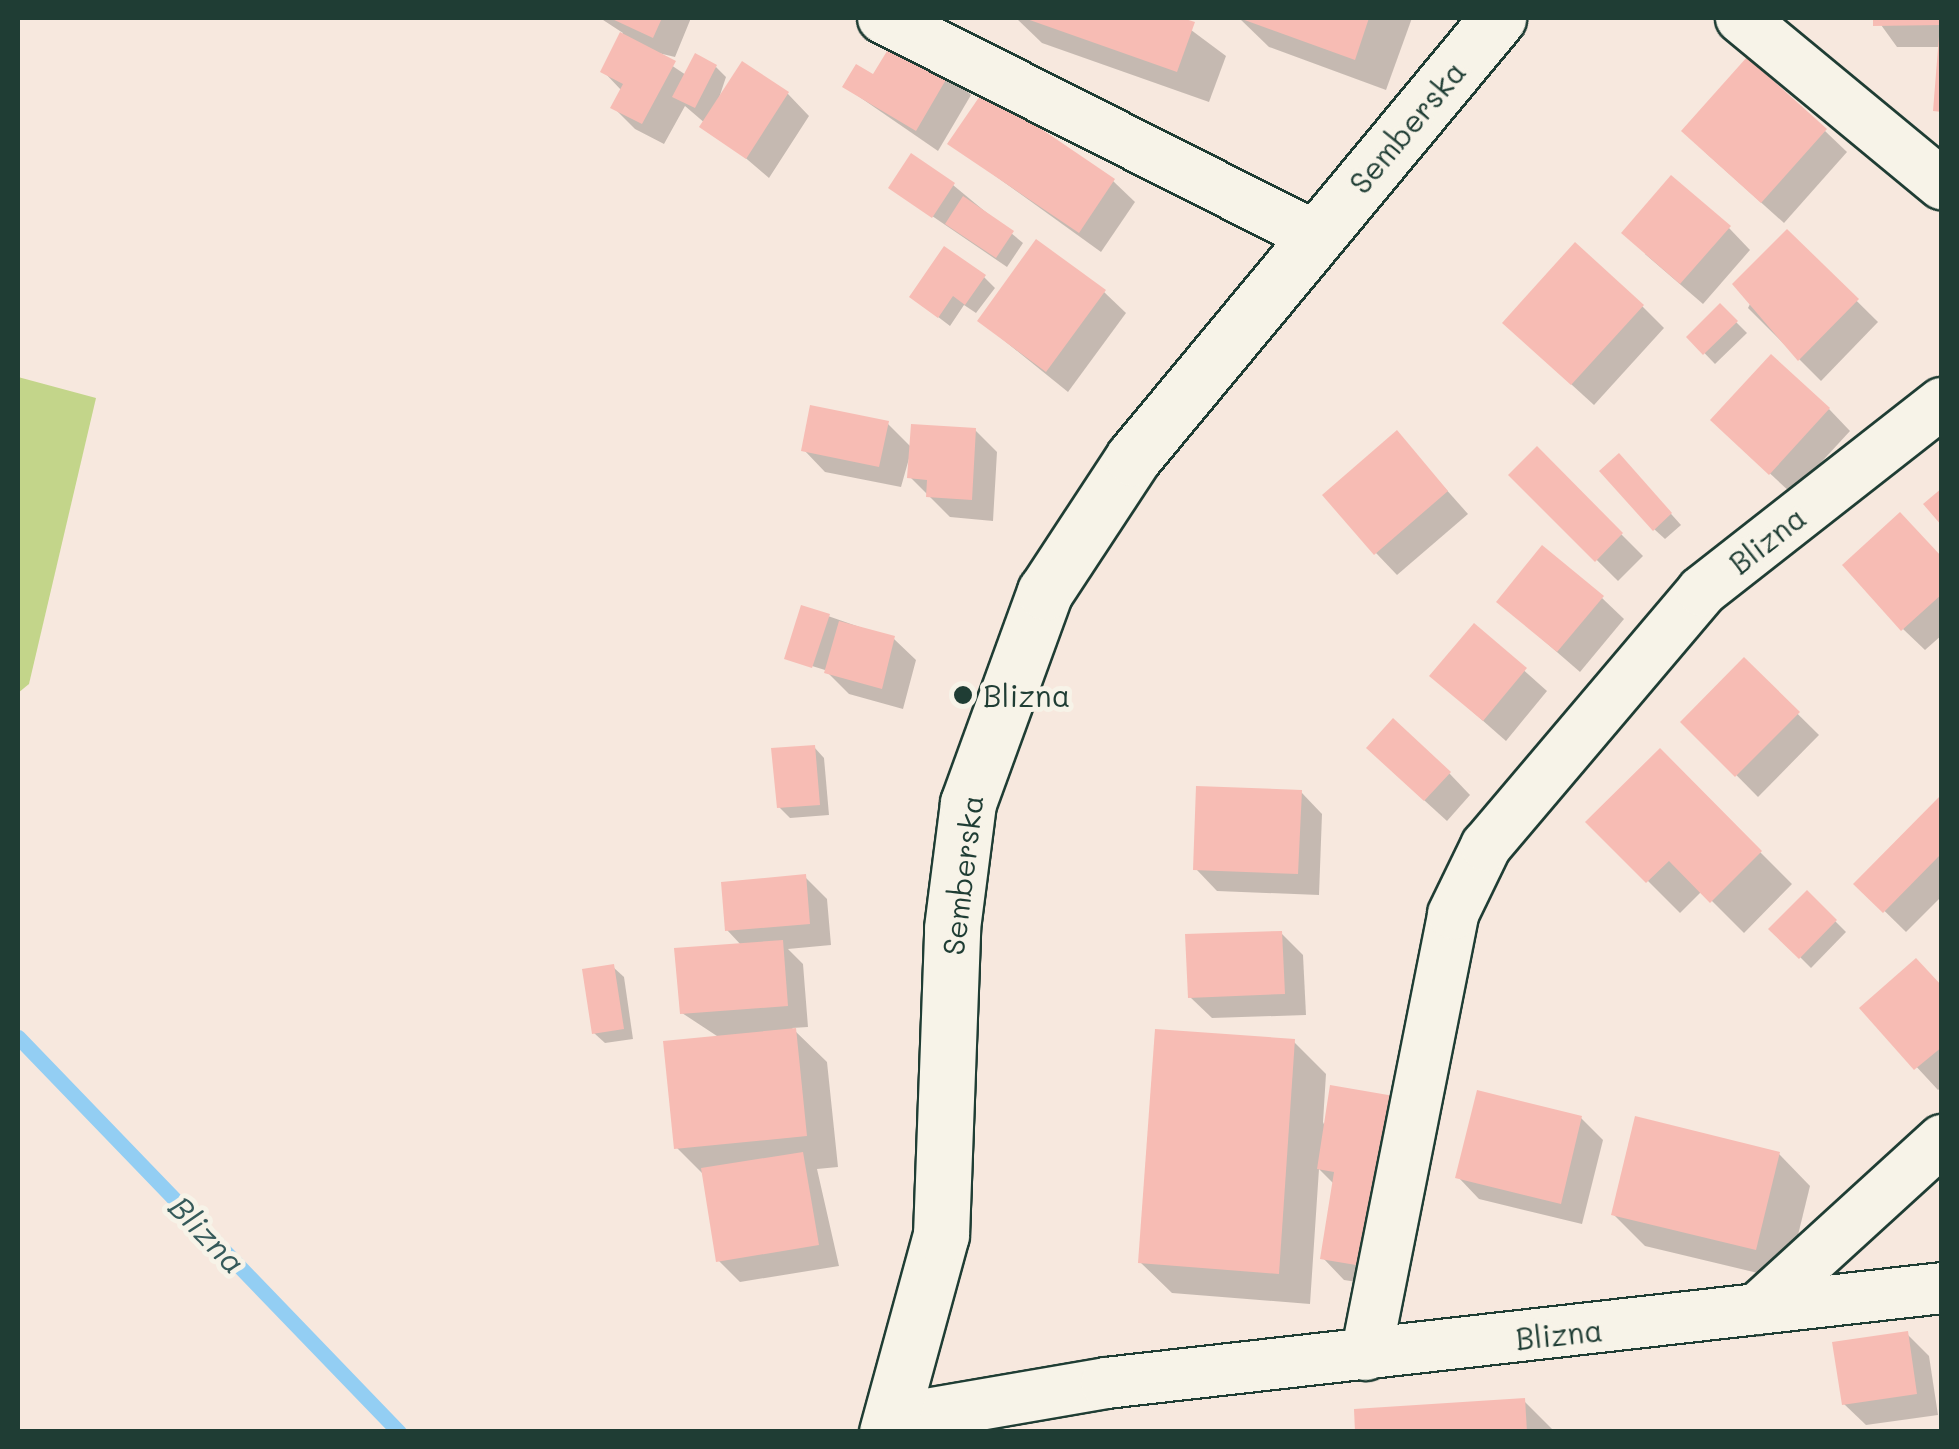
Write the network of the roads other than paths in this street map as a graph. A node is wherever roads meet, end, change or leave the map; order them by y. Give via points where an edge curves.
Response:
1 (882, 18) edge
2 (1498, 18) edge
3 (1741, 18) edge
4 (1942, 184) edge
5 (1316, 237) junction
6 (1942, 403) edge
7 (1942, 1140) edge
8 (1942, 1288) edge
9 (1752, 1314) junction
10 (1366, 1354) junction
11 (889, 1426) edge

1 - 5 street
2 - 5 main road, Semberska
3 - 4 street
5 - 11 main road, Semberska via 1133,458 1044,592 999,700 968,803 952,928 941,1235
6 - 10 street, Blizna via 1702,591 1486,846 1453,914
7 - 9 street
8 - 9 street, Blizna
9 - 10 street, Blizna
10 - 11 street, Blizna via 1106,1383

